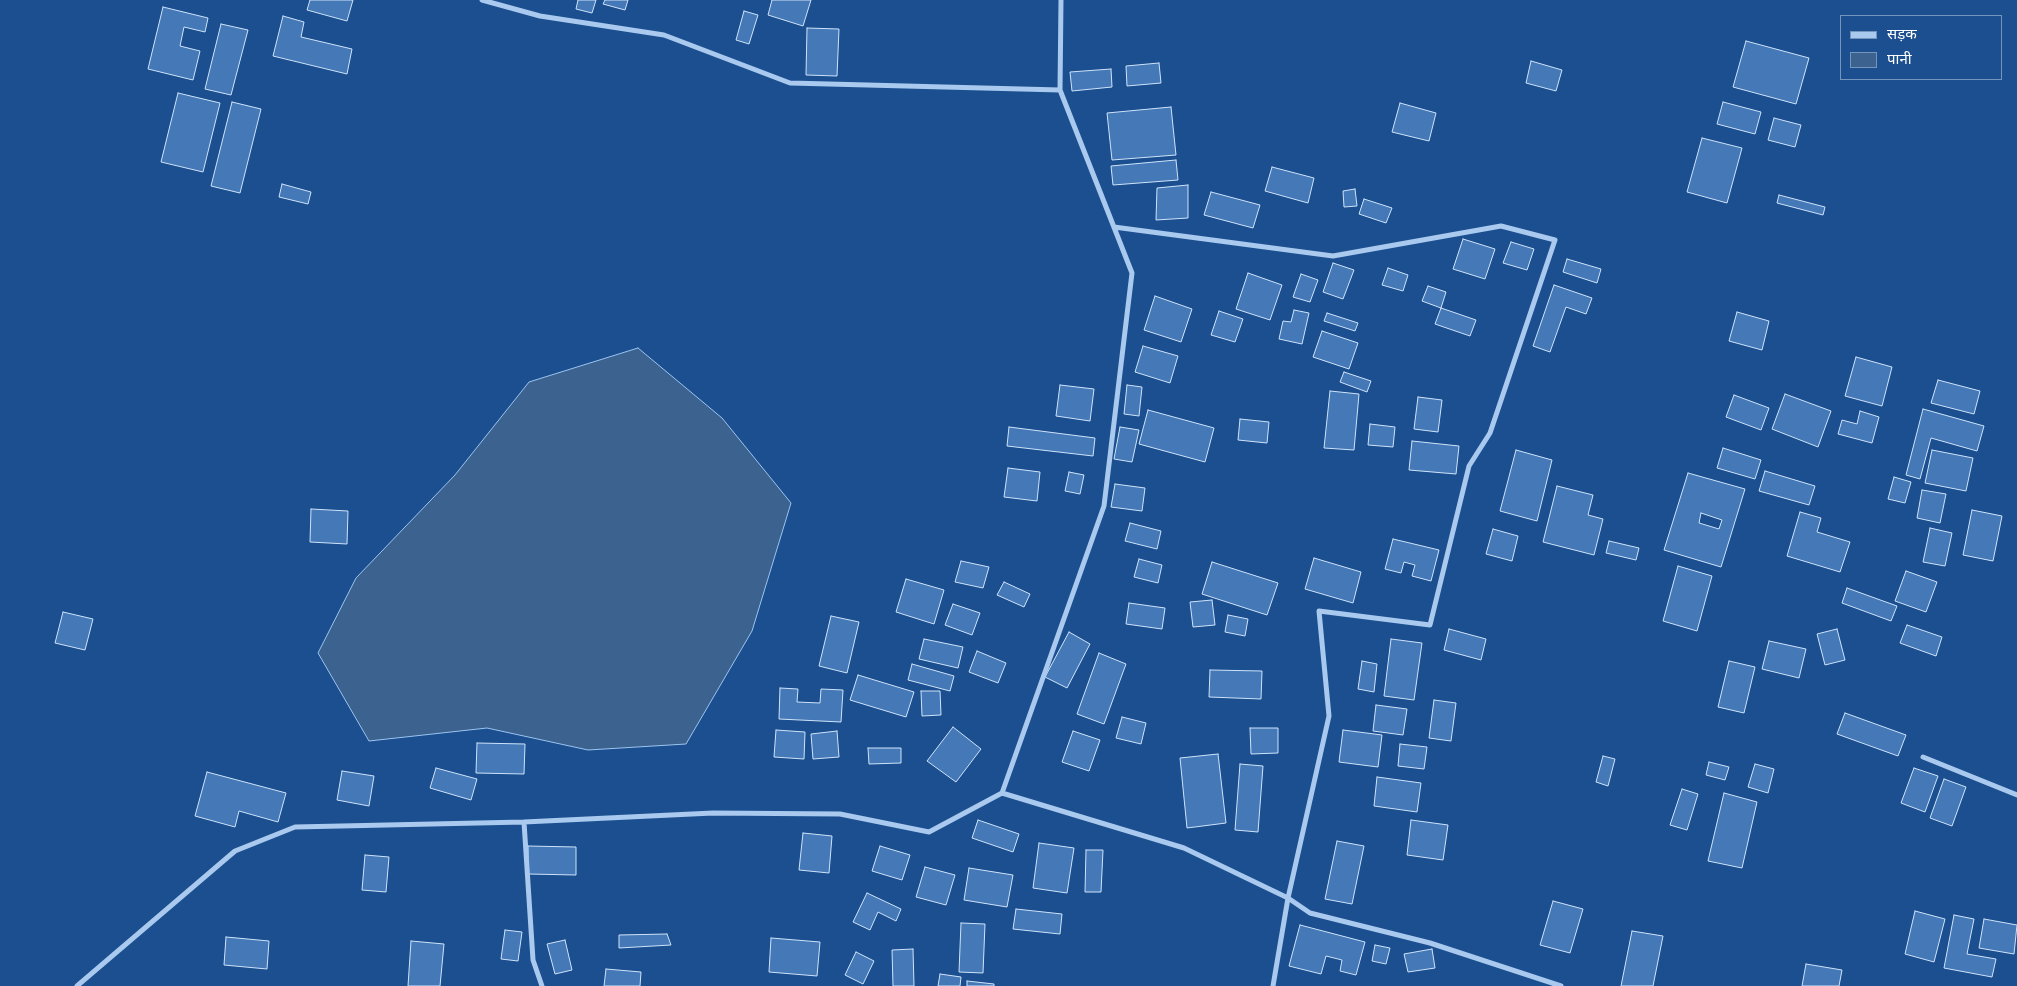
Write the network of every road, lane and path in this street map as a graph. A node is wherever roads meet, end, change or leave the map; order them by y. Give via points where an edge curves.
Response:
1 (482, 0) edge
2 (1061, 0) edge
3 (1060, 90) junction
4 (1114, 227) junction
5 (1923, 757) dead end
6 (1002, 793) junction
7 (2017, 795) edge
8 (524, 822) junction
9 (1288, 898) junction
10 (77, 986) edge
11 (542, 986) edge
12 (1273, 986) edge
13 (1561, 986) edge

1 - 3 street via 540,16 664,34 790,84
2 - 3 street
3 - 4 street
4 - 6 street via 1132,273 1104,506
4 - 9 street via 1333,256 1501,226 1555,240 1490,432 1469,466 1430,625 1319,611 1329,716
5 - 7 street
6 - 8 street via 929,832 840,814 713,813
6 - 9 street via 1184,848
8 - 10 street via 295,827 235,851
8 - 11 street via 532,960
9 - 12 street
9 - 13 street via 1310,913 1430,943

